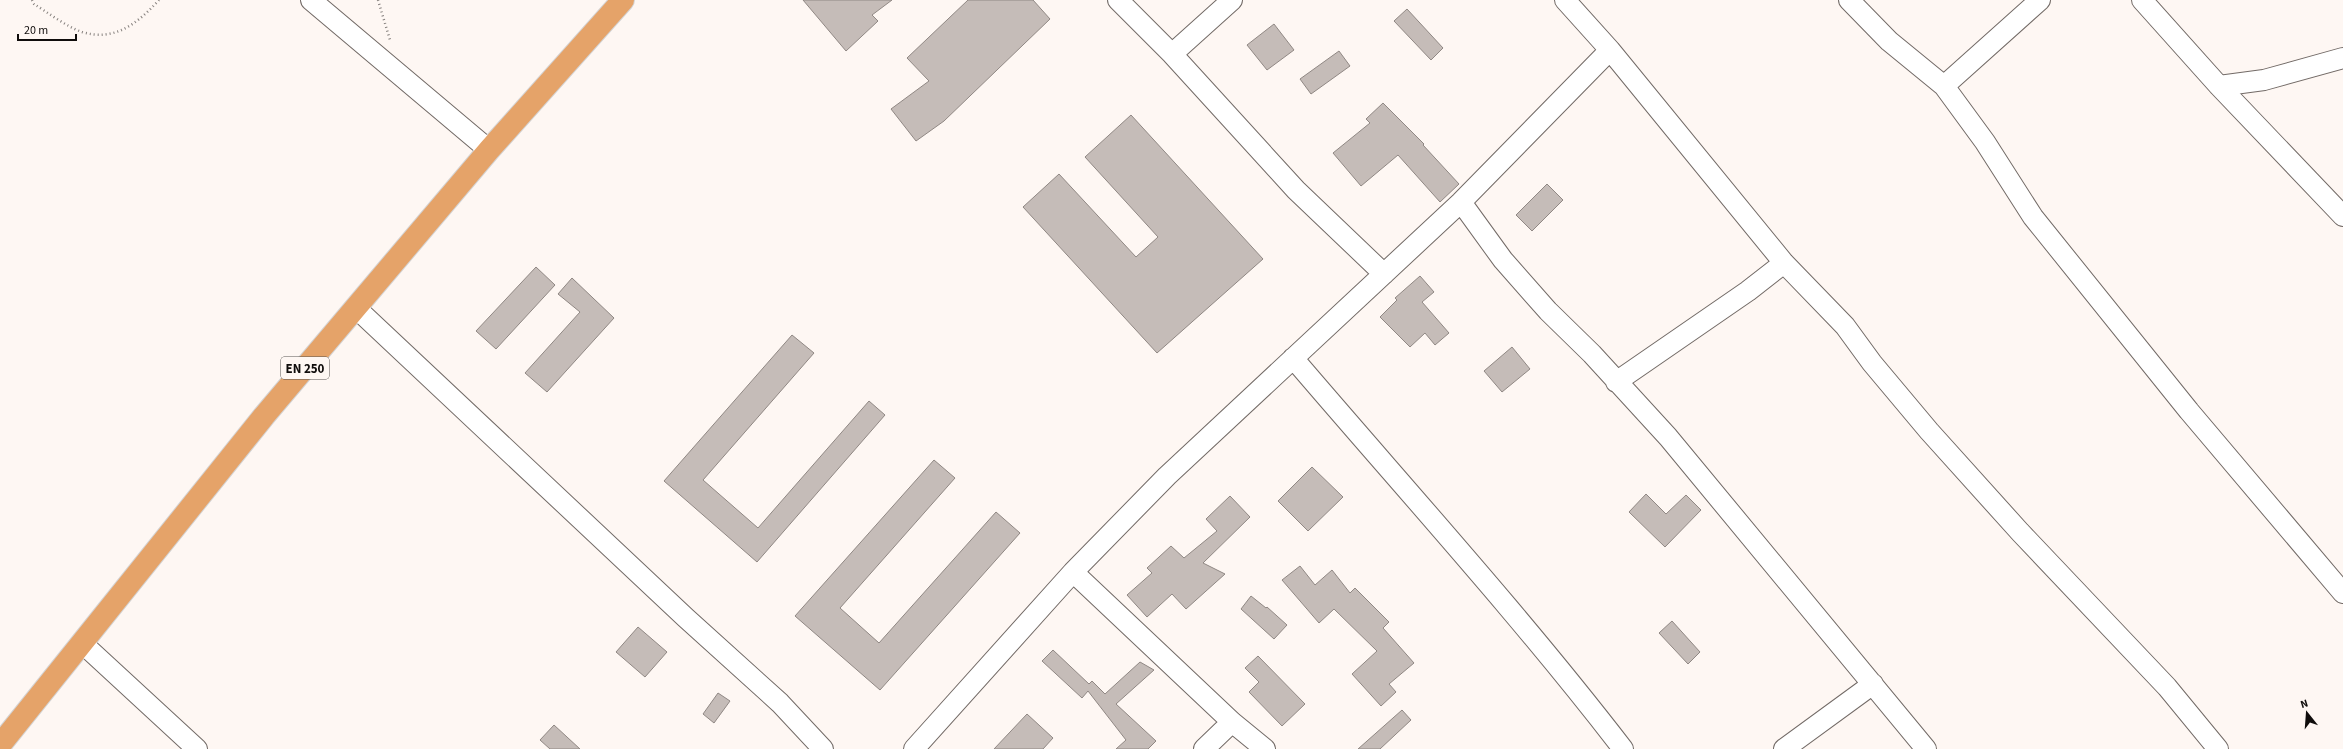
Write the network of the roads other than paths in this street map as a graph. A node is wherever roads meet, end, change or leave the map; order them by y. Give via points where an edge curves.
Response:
1 (311, 0) edge
2 (622, 0) edge
3 (1118, 0) edge
4 (1232, 0) edge
5 (1565, 0) edge
6 (1849, 0) edge
7 (2040, 0) edge
8 (2142, 0) edge
9 (1610, 50) junction
10 (1172, 54) junction
11 (2343, 58) edge
12 (1944, 86) junction
13 (2219, 86) junction
14 (489, 150) junction
15 (1461, 202) junction
16 (2343, 216) edge
17 (1784, 263) junction
18 (1384, 274) junction
19 (356, 308) junction
20 (1293, 358) junction
21 (1616, 382) junction
22 (1073, 572) junction
23 (2343, 593) edge
24 (82, 643) junction
25 (1873, 684) junction
26 (1232, 722) junction
27 (0, 745) edge
28 (197, 749) edge
29 (823, 749) edge
30 (914, 749) edge
31 (1204, 749) edge
32 (1265, 749) edge
33 (1623, 749) edge
34 (1784, 749) edge
35 (1926, 749) edge
36 (2218, 749) edge

1 - 14 street
2 - 14 main road, EN 250
3 - 10 street
4 - 10 street
5 - 9 street
6 - 12 street via 1889,41
7 - 12 street
8 - 13 street
9 - 15 street
9 - 17 street
10 - 18 street via 1296,190
11 - 13 street via 2264,80
12 - 23 street via 2033,217 2189,411
13 - 16 street
14 - 19 main road, EN 250
15 - 18 street
15 - 21 street via 1503,260
17 - 21 street via 1748,291
17 - 36 street via 1830,309 1929,431 2020,532 2167,687
18 - 20 street
19 - 24 main road, EN 250 via 259,423
19 - 29 street via 780,703
20 - 22 street via 1167,476
20 - 33 street via 1521,623
21 - 25 street via 1668,437
22 - 26 street
22 - 30 street
24 - 27 main road, EN 250
24 - 28 street
25 - 34 street
25 - 35 street
26 - 31 street
26 - 32 street

